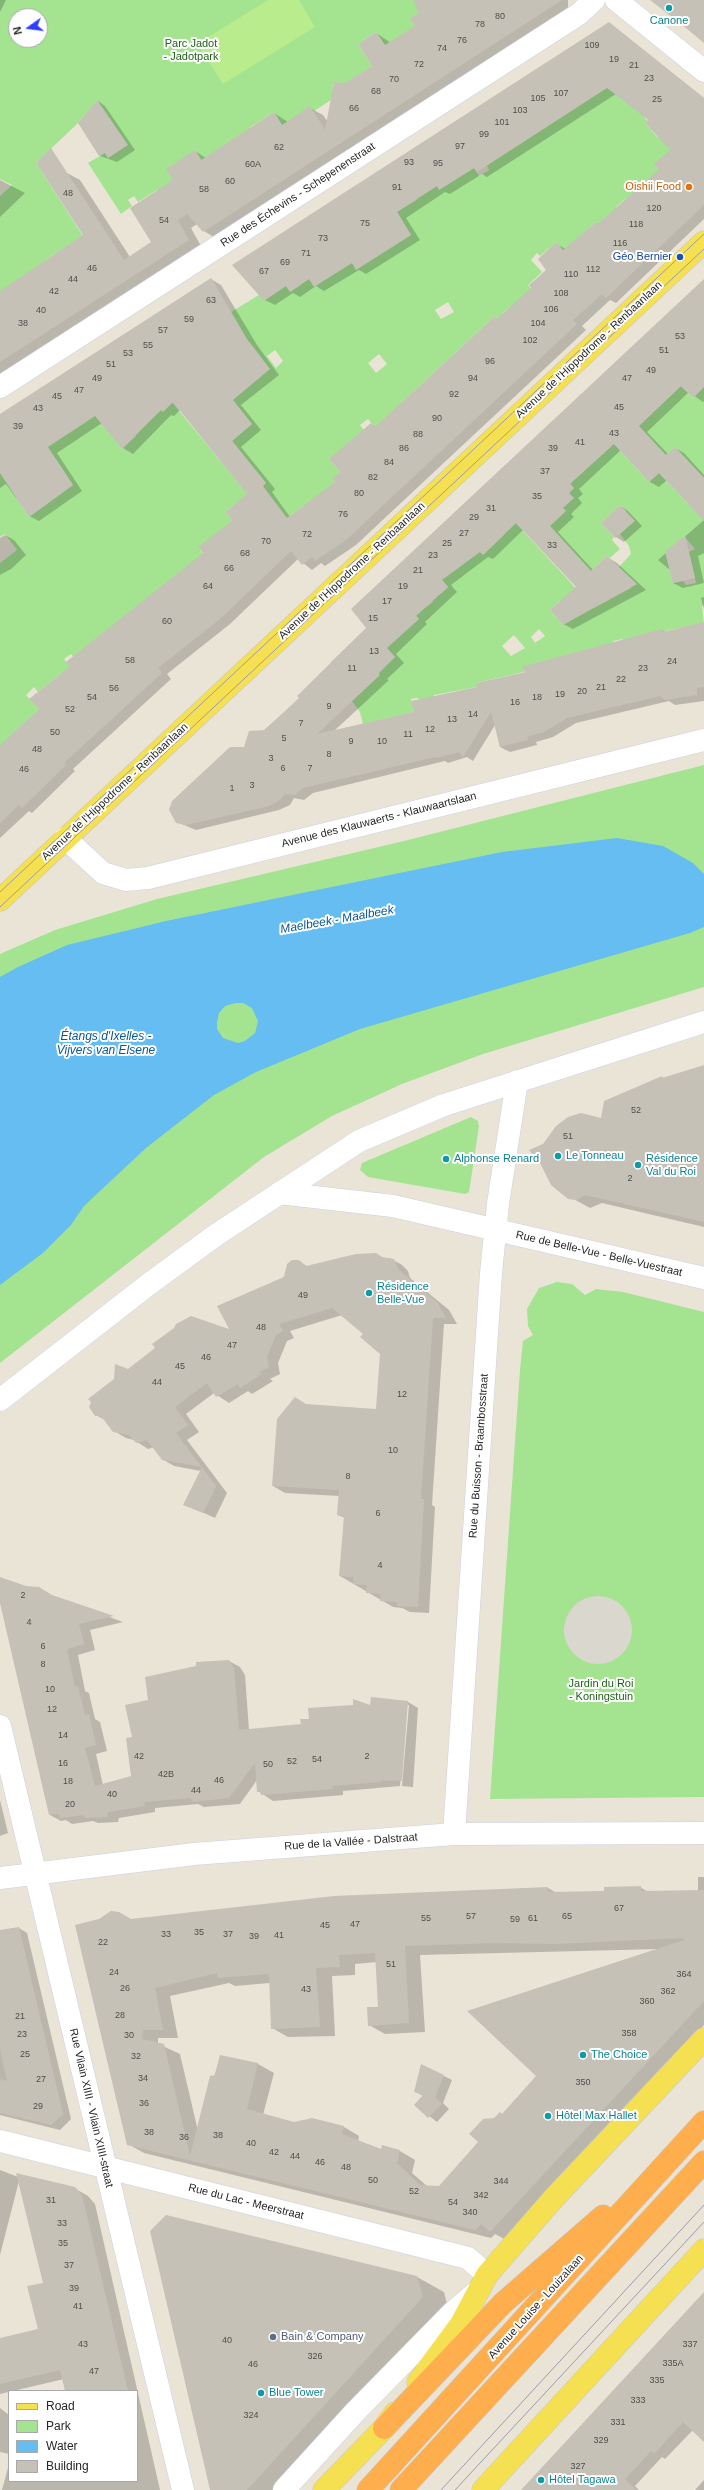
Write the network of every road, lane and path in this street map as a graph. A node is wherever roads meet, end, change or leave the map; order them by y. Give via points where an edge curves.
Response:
1 (594, 0) edge
2 (616, 0) edge
3 (704, 71) edge
4 (704, 242) edge
5 (0, 387) edge
6 (704, 740) edge
7 (65, 838) junction
8 (0, 900) edge
9 (704, 1022) edge
10 (517, 1081) junction
11 (279, 1193) junction
12 (495, 1230) junction
13 (704, 1278) edge
14 (0, 1400) edge
15 (0, 1726) edge
16 (704, 1832) edge
17 (454, 1834) junction
18 (36, 1874) junction
19 (0, 1878) edge
20 (704, 2039) edge
21 (698, 2129) edge
22 (0, 2141) edge
23 (704, 2162) edge
24 (106, 2167) junction
25 (704, 2250) edge
26 (481, 2284) junction
27 (384, 2428) junction
28 (183, 2490) edge
29 (284, 2490) edge
30 (324, 2490) edge
31 (368, 2490) edge
32 (401, 2490) edge
33 (483, 2490) edge

1 - 5 street, Rue des Échevins - Schepenenstraat via 579,14
2 - 3 street
4 - 7 main road, Avenue de l'Hippodrome - Renbaanlaan
6 - 7 street, Avenue des Klauwaerts - Klauwaartslaan via 148,878 126,880 103,873
7 - 8 main road, Avenue de l'Hippodrome - Renbaanlaan
9 - 10 street
10 - 11 street via 444,1105 359,1141
10 - 12 street, Rue du Buisson - Braambosstraat
11 - 12 street, Rue de Belle-Vue - Belle-Vuestraat via 393,1206
11 - 14 street via 149,1284
12 - 13 street, Rue de Belle-Vue - Belle-Vuestraat
12 - 17 street, Rue du Buisson - Braambosstraat
15 - 18 street, Rue Vilain XIIII - Vilain XIIII-straat
16 - 17 street, Rue de la Vallée - Dalstraat
17 - 18 street, Rue de la Vallée - Dalstraat via 194,1854
18 - 19 street, Rue de la Vallée - Dalstraat
18 - 24 street, Rue Vilain XIIII - Vilain XIIII-straat
20 - 26 main road via 554,2198
21 - 27 highway via 503,2302
21 - 31 highway, Avenue Louise - Louizalaan
22 - 24 street, Rue du Lac - Meerstraat
23 - 32 highway
24 - 26 street, Rue du Lac - Meerstraat via 468,2258
24 - 28 street, Rue Vilain XIIII - Vilain XIIII-straat
25 - 33 main road
26 - 27 main road via 461,2324
26 - 29 street via 355,2412
27 - 30 main road

